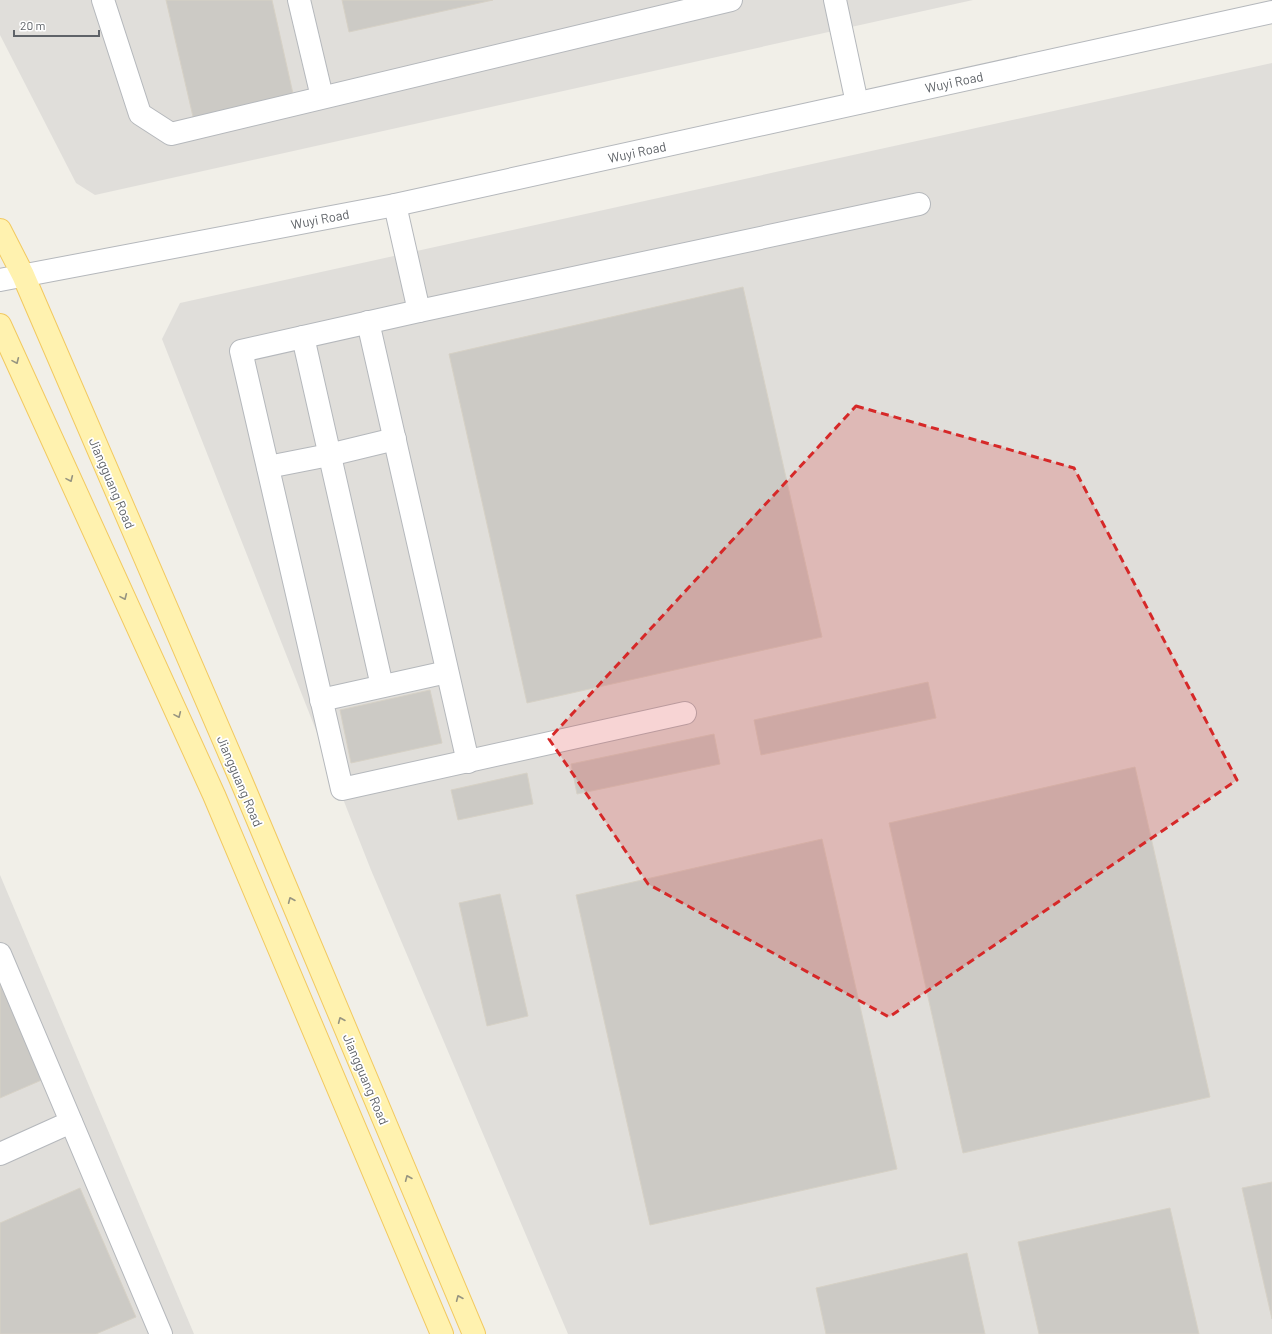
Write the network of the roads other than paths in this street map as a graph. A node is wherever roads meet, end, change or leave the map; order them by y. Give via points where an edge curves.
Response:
1 (104, 0) edge
2 (299, 0) edge
3 (731, 0) edge
4 (835, 0) edge
5 (1272, 12) edge
6 (322, 97) junction
7 (857, 103) junction
8 (919, 204) dead end
9 (395, 205) junction
10 (0, 230) edge
11 (23, 275) junction
12 (0, 280) edge
13 (418, 311) junction
14 (368, 322) junction
15 (0, 325) edge
16 (303, 337) junction
17 (395, 439) junction
18 (330, 455) junction
19 (268, 467) junction
20 (447, 672) junction
21 (382, 686) junction
22 (321, 700) junction
23 (685, 713) dead end
24 (468, 762) junction
25 (0, 954) edge
26 (71, 1122) junction
27 (0, 1154) edge
28 (161, 1334) edge
29 (442, 1334) edge
30 (474, 1334) edge

1 - 6 street via 140,114 171,134
2 - 6 street
3 - 6 street
4 - 7 street
5 - 7 street, Wuyi Road
7 - 9 street, Wuyi Road
8 - 13 street
9 - 11 street, Wuyi Road
9 - 13 street
10 - 11 main road, Jiangguang Road
11 - 12 street, Wuyi Road
30 -> 11 main road, Jiangguang Road
13 - 14 street
14 - 16 street
14 - 17 street
15 -> 29 main road via 214,795
16 - 18 street
16 - 19 street via 240,351
17 - 18 street
17 - 20 street
18 - 19 street
18 - 21 street
19 - 22 street
20 - 21 street
20 - 24 street
21 - 22 street
22 - 24 street via 342,789
23 - 24 street
25 - 26 street
26 - 27 street
26 - 28 street

